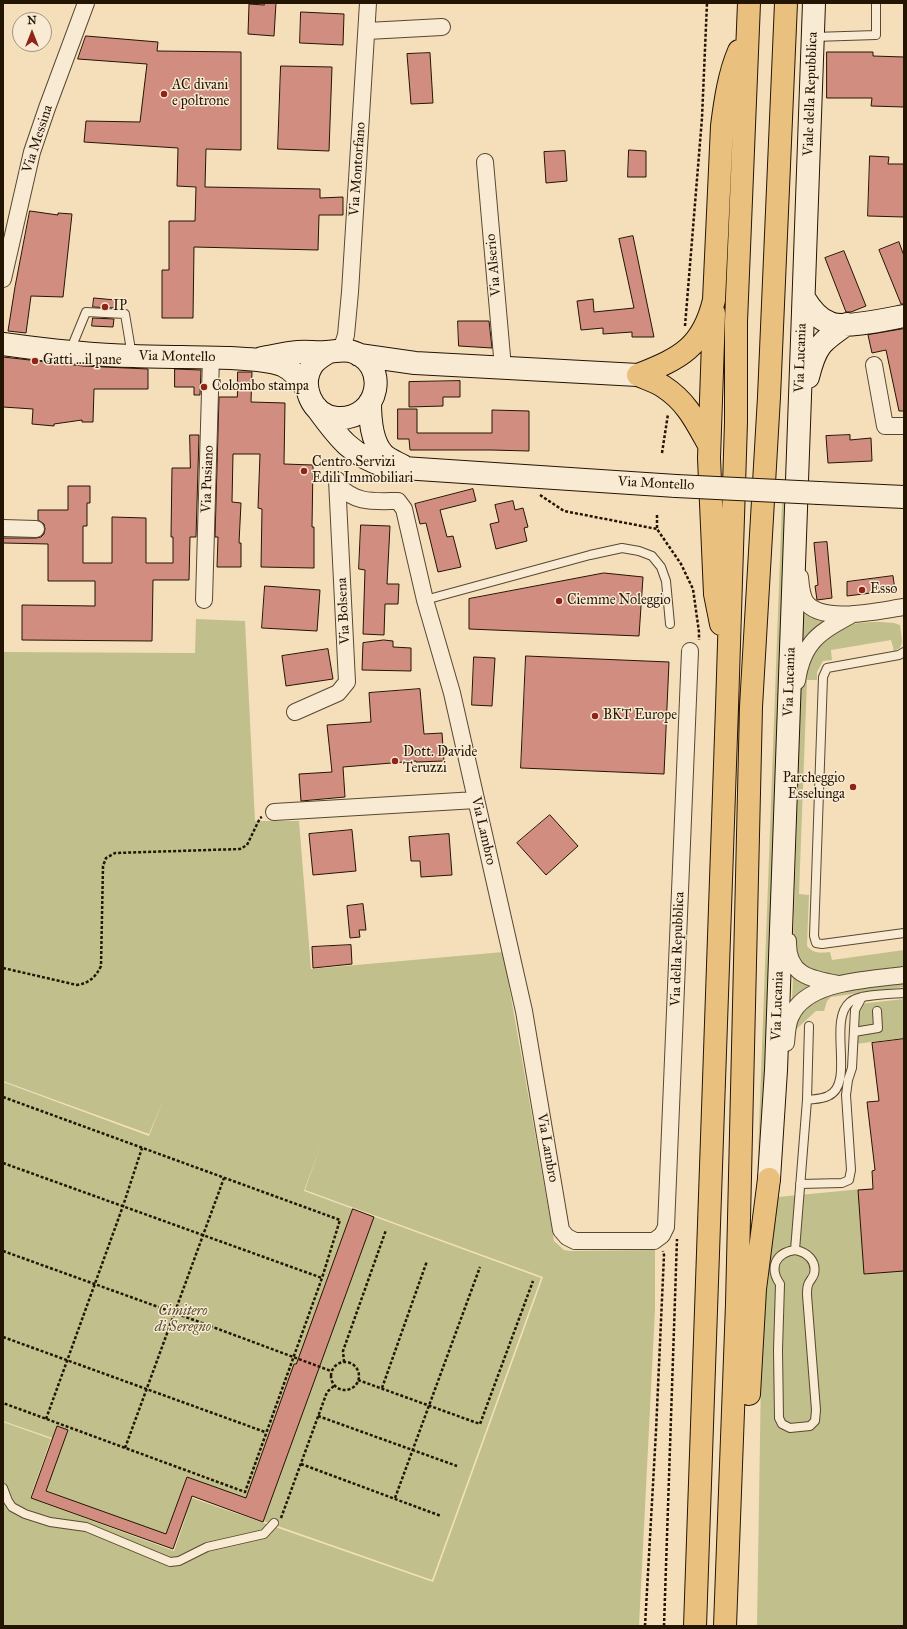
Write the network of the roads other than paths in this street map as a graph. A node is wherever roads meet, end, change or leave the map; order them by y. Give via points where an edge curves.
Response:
1 (86, 3) edge
2 (368, 3) edge
3 (749, 3) edge
4 (786, 3) edge
5 (814, 3) edge
6 (876, 3) edge
7 (442, 27) dead end
8 (367, 31) junction
9 (748, 34) junction
10 (813, 37) junction
11 (485, 162) dead end
12 (807, 186) joint
13 (3, 279) edge
14 (804, 298) junction
15 (714, 300) junction
16 (904, 316) edge
17 (847, 324) junction
18 (3, 344) edge
19 (345, 349) junction
20 (69, 352) junction
21 (132, 356) junction
22 (211, 357) junction
23 (255, 360) junction
24 (415, 363) junction
25 (874, 366) dead end
26 (502, 368) junction
27 (638, 375) junction
28 (373, 394) junction
29 (312, 399) junction
30 (904, 426) edge
31 (709, 445) junction
32 (798, 462) junction
33 (409, 469) junction
34 (337, 482) joint
35 (904, 497) edge
36 (796, 524) junction
37 (3, 528) edge
38 (36, 530) dead end
39 (204, 600) dead end
40 (425, 600) junction
41 (904, 607) edge
42 (853, 614) junction
43 (670, 624) dead end
44 (690, 652) dead end
45 (904, 652) edge
46 (729, 668) junction
47 (295, 712) dead end
48 (787, 781) junction
49 (476, 800) junction
50 (274, 812) road end
51 (904, 933) edge
52 (904, 975) edge
53 (838, 984) junction
54 (904, 993) edge
55 (862, 997) junction
56 (877, 1011) dead end
57 (809, 1026) dead end
58 (854, 1032) junction
59 (807, 1100) junction
60 (769, 1179) junction
61 (800, 1184) junction
62 (561, 1230) joint
63 (794, 1250) junction
64 (3, 1488) edge
65 (274, 1523) dead end
66 (728, 1548) junction
67 (695, 1626) edge
68 (725, 1626) edge

1 - 13 street, Via Messina via 32,152
2 - 8 street, Via Montorfano
3 - 9 highway
4 - 66 highway via 769,389 751,708 737,1304
5 - 10 street, Viale della Repubblica
6 - 10 lane via 876,36
7 - 8 street
8 - 19 street, Via Montorfano
9 - 15 highway via 738,54 724,108
9 - 46 highway via 736,322 736,422
10 - 12 street, Viale della Repubblica
11 - 26 street, Via Alserio
12 - 14 street, Via Lucania
14 - 17 street via 810,309 822,319 831,324
14 - 32 street, Via Lucania
15 - 27 highway via 710,319 686,352 669,363
15 - 31 highway
16 - 17 street
17 - 32 street via 827,338 816,351 809,376
18 - 20 street, Via Montello
19 - 23 street, Via Montello via 299,352
19 - 24 street, Via Montello
19 - 28 street via 372,368 375,377
19 - 29 street via 319,358 313,364 307,382
20 - 21 street, Via Montello
20 - 21 lane via 86,312 125,314
21 - 22 street, Via Montello
22 - 23 street, Via Montello
22 - 39 street, Via Pusiano
23 - 29 street, Via Montello via 272,362 293,372
24 - 26 street, Via Montello
24 - 28 street, Via Montello via 390,375
25 - 30 street via 886,426
26 - 27 street, Via Montello
27 - 31 highway via 664,386 679,399 691,412
28 - 29 street via 359,413 345,418 324,414
28 - 33 street, Via Montello via 370,417 378,447 389,459
29 - 33 street, Via Montello via 336,433 358,455 388,467
31 - 46 highway via 715,594
32 - 36 street, Via Lucania
33 - 35 street, Via Montello, bridge
34 - 40 street, Via Lambro via 344,492 358,499 398,502 404,509
34 - 47 street, Via Bolsena via 347,682 338,693
36 - 42 street via 801,592 806,603 825,613
36 - 48 street, Via Lucania
37 - 38 street
40 - 43 lane via 622,548 652,556 661,566 666,581
40 - 49 street, Via Lambro via 452,694
41 - 42 street
42 - 48 street via 819,635 808,647 799,665 796,686 795,751
44 - 62 street, Via della Repubblica via 666,1228 654,1241 575,1241
45 - 51 lane via 828,668 823,677 814,936 816,943 822,944
46 - 67 highway
48 - 53 street via 793,820 788,944 791,961 797,971 808,977
48 - 60 street, Via Lucania via 776,1070
49 - 50 street
49 - 62 street, Via Lambro via 524,1011
52 - 53 street
53 - 60 street via 817,991 806,998 797,1005 790,1016 780,1135
54 - 55 lane
55 - 58 lane via 855,1010
55 - 59 lane via 850,1002 841,1015 840,1079 836,1089 830,1096
56 - 58 lane via 878,1028
57 - 59 lane
58 - 61 lane via 852,1068 846,1095 851,1170 849,1180 842,1183
59 - 61 lane
60 - 66 highway via 754,1297 745,1484 730,1529
61 - 63 lane
63 - 63 lane via 782,1254 777,1259 775,1272 780,1284 779,1418 782,1424 790,1428 810,1426 815,1421 816,1410 807,1295 814,1266 807,1254
64 - 65 lane via 12,1507 25,1514 50,1522 86,1527 170,1562 178,1561 207,1547 264,1534
66 - 68 highway

